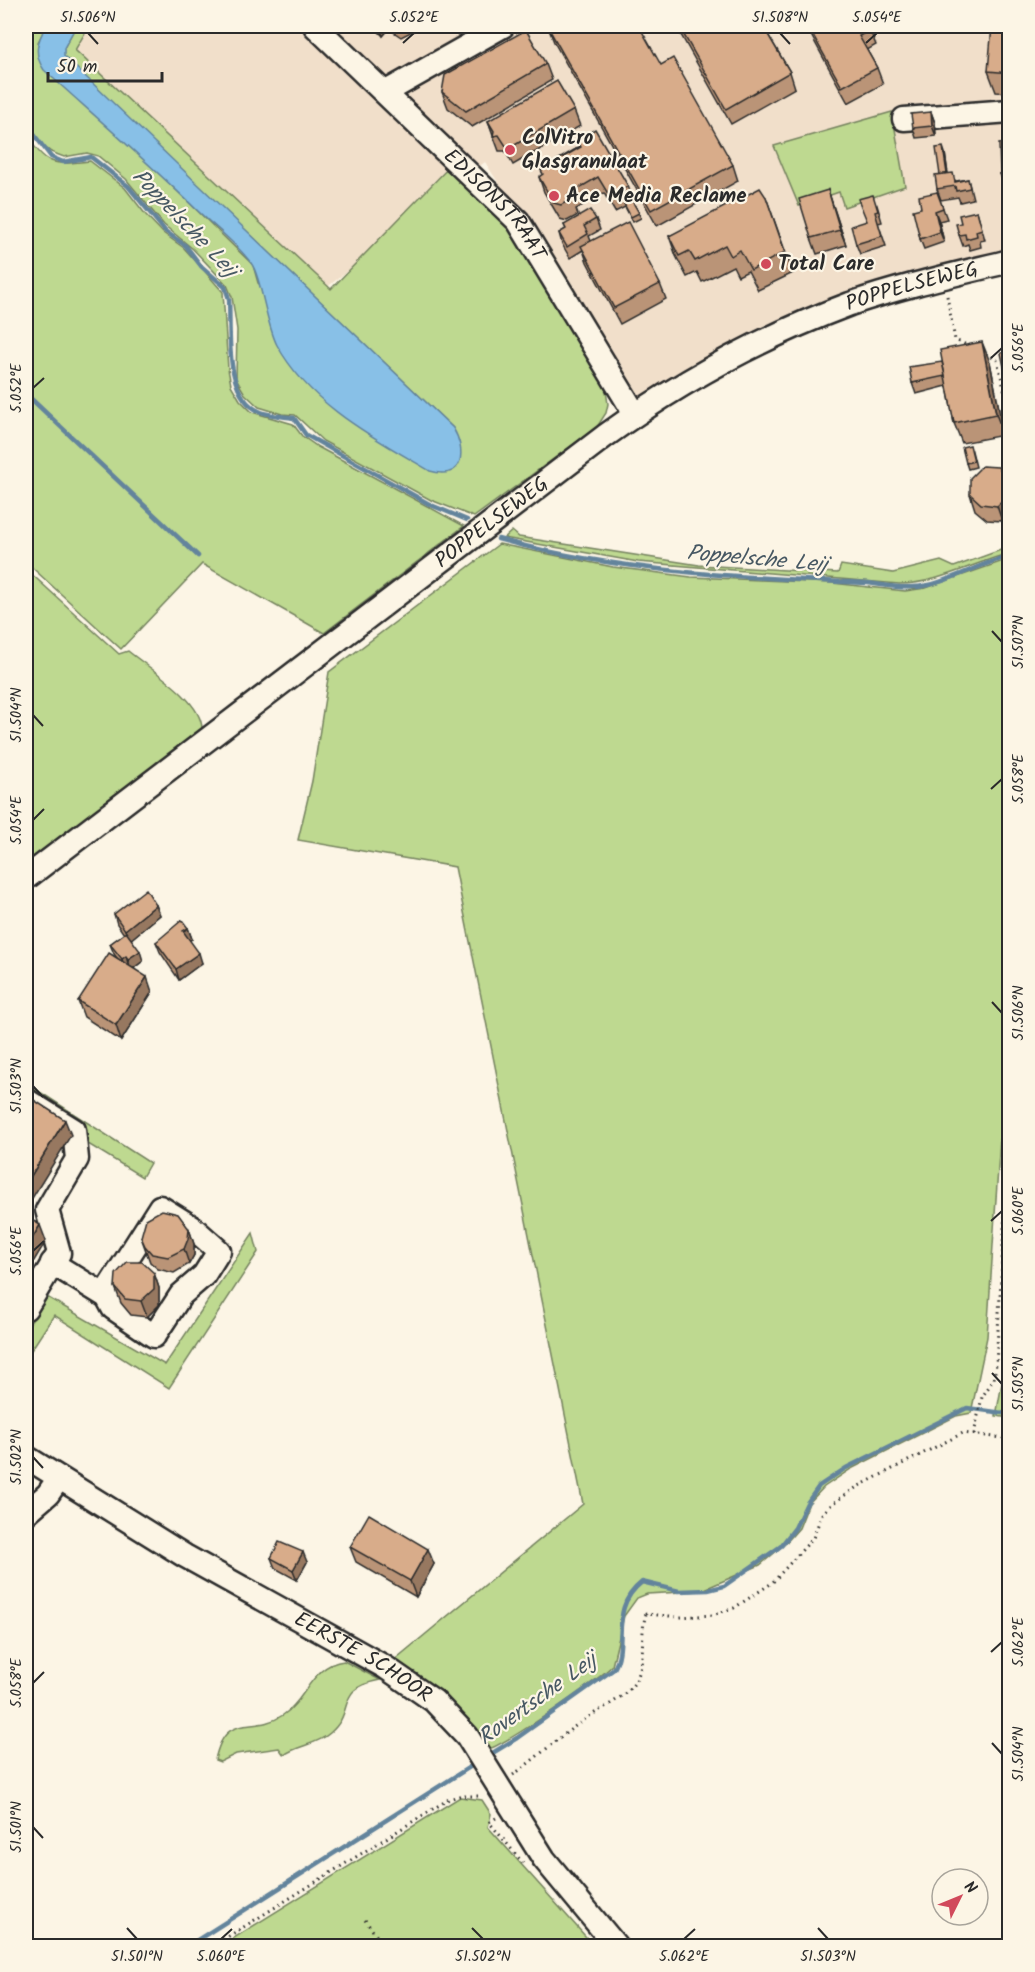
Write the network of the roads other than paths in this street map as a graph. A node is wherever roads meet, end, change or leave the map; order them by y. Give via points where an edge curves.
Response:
1 (315, 26) edge
2 (503, 26) edge
3 (386, 92) junction
4 (1010, 111) edge
5 (904, 119) dead end
6 (1010, 261) edge
7 (635, 414) junction
8 (26, 878) edge
9 (26, 1100) edge
10 (52, 1263) junction
11 (104, 1294) junction
12 (26, 1308) edge
13 (26, 1457) edge
14 (59, 1478) junction
15 (26, 1513) edge
16 (616, 1947) edge

1 - 3 street, EDISONSTRAAT
2 - 3 street
3 - 7 street, EDISONSTRAAT via 518,221
4 - 5 street
6 - 7 street, POPPELSEWEG via 852,304 789,328 698,374
7 - 8 street, POPPELSEWEG
9 - 10 street via 74,1130 77,1159 47,1210 58,1253
10 - 11 street
10 - 12 street
11 - 11 street via 113,1308 154,1336 181,1295 204,1275 219,1251 192,1227 160,1207
13 - 14 street, EERSTE SCHOOR
14 - 15 street
14 - 16 street, EERSTE SCHOOR via 185,1556 410,1682 453,1719 544,1859

